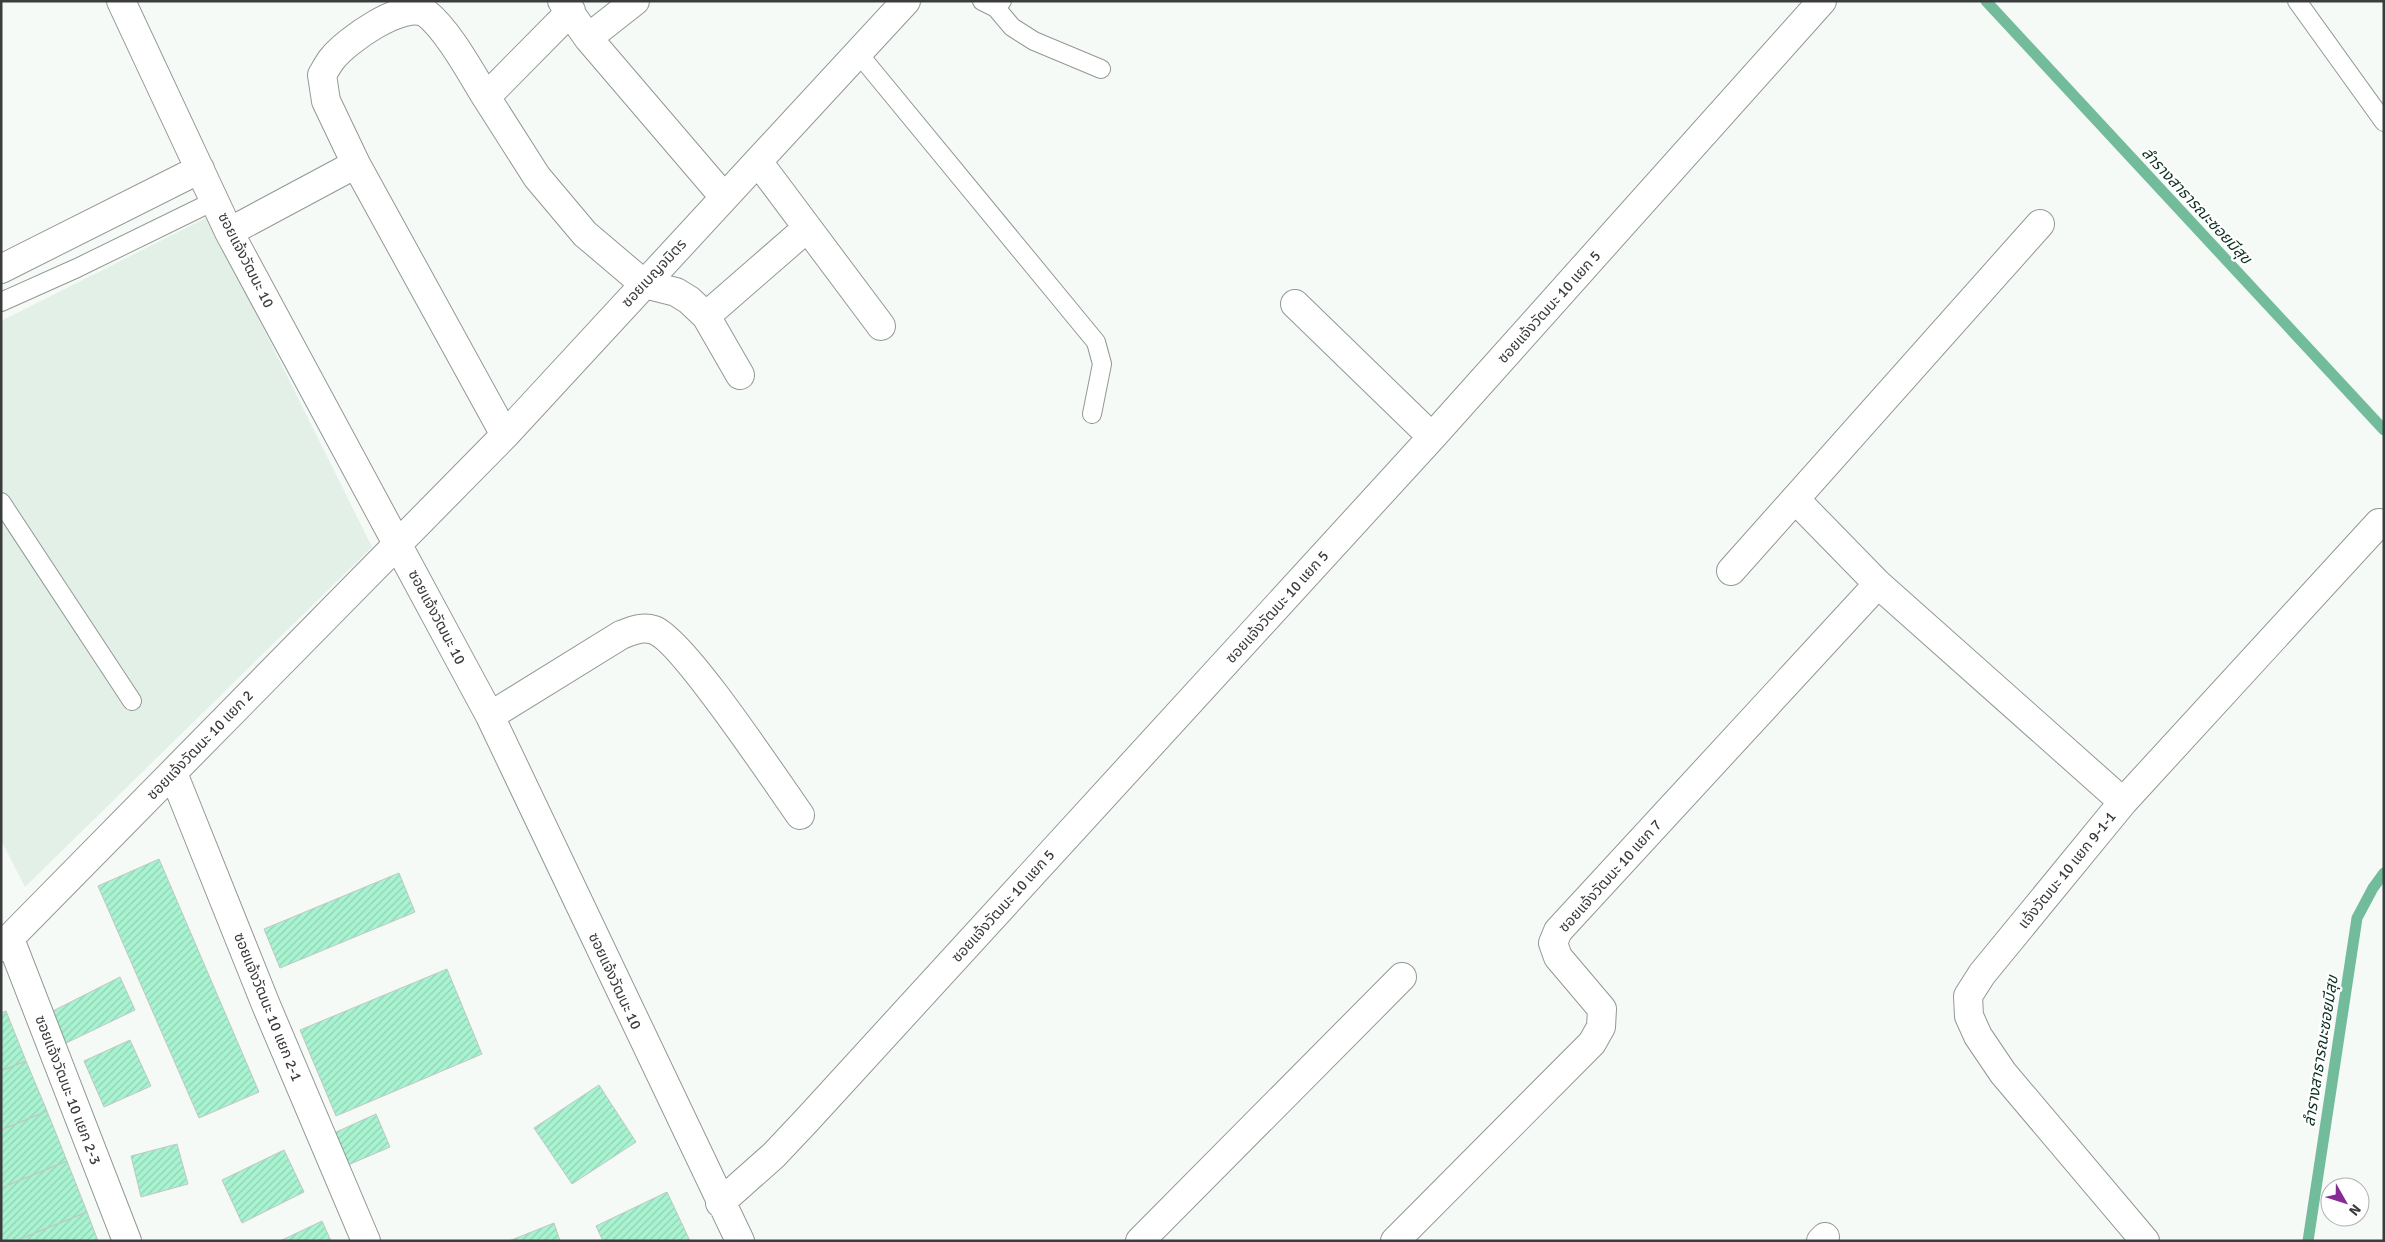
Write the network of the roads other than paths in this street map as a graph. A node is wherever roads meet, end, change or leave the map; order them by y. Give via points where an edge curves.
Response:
1 (121, 1) edge
2 (635, 1) edge
3 (906, 1) edge
4 (1822, 1) edge
5 (2297, 1) edge
6 (993, 3) edge
7 (567, 6) edge
8 (588, 38) junction
9 (858, 53) junction
10 (1101, 69) dead end
11 (486, 97) junction
12 (2384, 122) edge
13 (758, 163) junction
14 (356, 164) junction
15 (200, 169) junction
16 (724, 197) junction
17 (216, 200) junction
18 (2040, 224) dead end
19 (807, 228) junction
20 (229, 232) junction
21 (1, 269) edge
22 (644, 284) junction
23 (1, 302) edge
24 (1295, 304) dead end
25 (706, 316) junction
26 (881, 326) dead end
27 (740, 375) dead end
28 (1092, 414) dead end
29 (504, 435) junction
30 (1432, 437) junction
31 (1795, 499) junction
32 (1, 502) edge
33 (2379, 523) dead end
34 (398, 542) junction
35 (1731, 571) dead end
36 (1878, 584) junction
37 (132, 701) dead end
38 (490, 716) junction
39 (173, 773) junction
40 (2123, 802) junction
41 (800, 816) dead end
42 (6, 943) edge
43 (1402, 977) dead end
44 (720, 1203) junction
45 (127, 1241) edge
46 (366, 1241) edge
47 (740, 1241) edge
48 (1140, 1241) edge
49 (1395, 1241) edge
50 (2144, 1241) edge

1 - 15 street, ซอยแจ้งวัฒนะ 10
2 - 8 street
3 - 9 street, ซอยเบญจมิตร
4 - 30 street, ซอยแจ้งวัฒนะ 10 แยก 5
5 - 12 lane
6 - 10 lane via 1012,27 1034,41
7 - 8 street
7 - 11 street
8 - 16 street
9 - 13 street, ซอยเบญจมิตร
9 - 28 lane via 1096,342 1102,364
11 - 14 street via 439,25 425,11 409,9 382,18 348,42 331,59 322,75 326,101
11 - 22 street via 537,176 585,234
13 - 16 street, ซอยเบญจมิตร
13 - 19 street
14 - 20 street
14 - 29 street
15 - 17 street, ซอยแจ้งวัฒนะ 10
15 - 21 street
16 - 22 street, ซอยเบญจมิตร
17 - 20 street, ซอยแจ้งวัฒนะ 10
17 - 23 lane
18 - 31 street
19 - 25 street
19 - 26 street
20 - 34 street, ซอยแจ้งวัฒนะ 10
22 - 25 street via 676,292
22 - 29 street, ซอยเบญจมิตร
24 - 30 street
25 - 27 street
29 - 34 street, ซอยเบญจมิตร
30 - 44 street, ซอยแจ้งวัฒนะ 10 แยก 5 via 807,1120
31 - 35 street
31 - 36 street
32 - 37 lane
33 - 40 street, แจ้งวัฒนะ 10 แยก 9-1-1
34 - 38 street, ซอยแจ้งวัฒนะ 10
34 - 39 street, ซอยแจ้งวัฒนะ 10 แยก 2
36 - 40 street
36 - 49 street, ซอยแจ้งวัฒนะ 10 แยก 7 via 1558,931 1553,943 1558,957 1602,1009 1601,1028 1592,1043
38 - 41 street via 621,635 640,628 655,630 685,656
38 - 44 street, ซอยแจ้งวัฒนะ 10
39 - 42 street, ซอยแจ้งวัฒนะ 10 แยก 2
39 - 46 street, ซอยแจ้งวัฒนะ 10 แยก 2-1
40 - 50 street, แจ้งวัฒนะ 10 แยก 9-1-1 via 1982,974 1968,996 1969,1016 1978,1036 2003,1073
42 - 45 street, ซอยแจ้งวัฒนะ 10 แยก 2-3
43 - 48 street
44 - 47 street, ซอยแจ้งวัฒนะ 10

